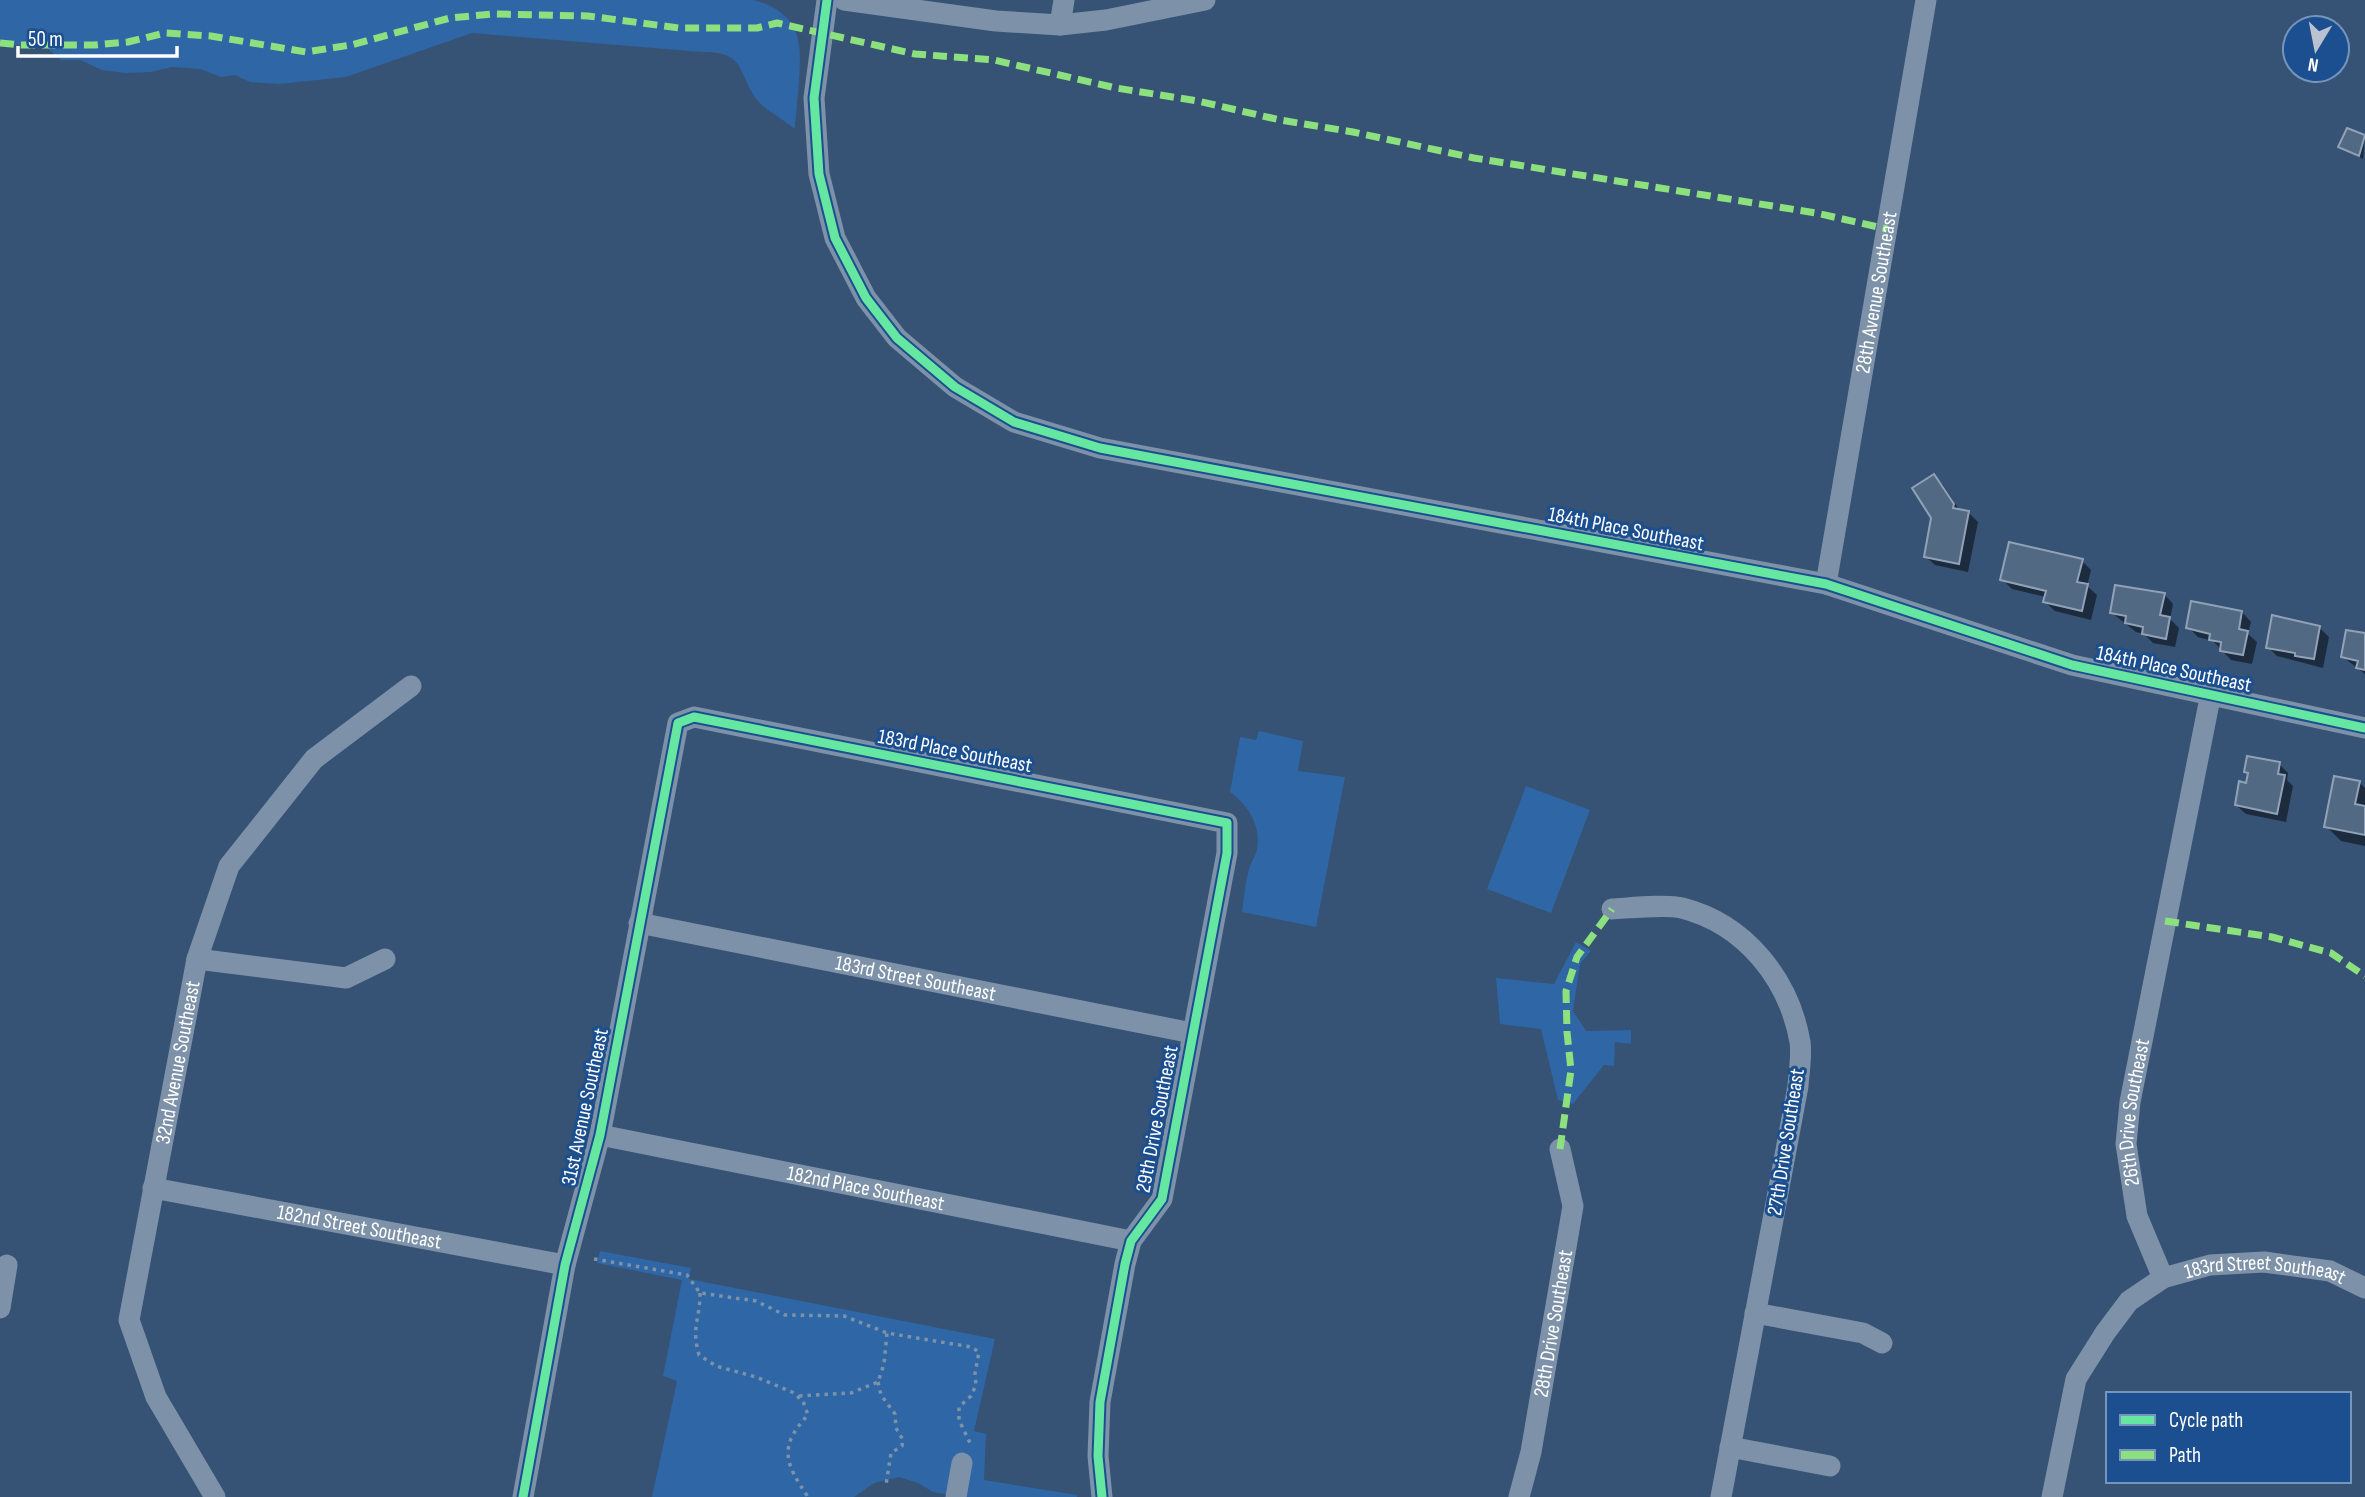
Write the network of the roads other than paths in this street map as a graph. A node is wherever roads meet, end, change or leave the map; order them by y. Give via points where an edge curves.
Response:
1 (827, 0) edge
2 (844, 0) edge
3 (1064, 0) edge
4 (1205, 0) edge
5 (1926, 0) edge
6 (1160, 4) edge
7 (1060, 25) junction
8 (1826, 584) junction
9 (411, 686) dead end
10 (2211, 693) junction
11 (678, 723) joint
12 (2365, 728) edge
13 (1227, 823) joint
14 (1612, 909) dead end
15 (639, 923) junction
16 (197, 959) junction
17 (385, 959) dead end
18 (1192, 1032) junction
19 (600, 1135) junction
20 (1560, 1149) dead end
21 (153, 1188) junction
22 (1131, 1241) junction
23 (7, 1265) dead end
24 (565, 1265) junction
25 (2163, 1278) junction
26 (2365, 1288) edge
27 (0, 1308) edge
28 (1755, 1313) junction
29 (1882, 1343) dead end
30 (1730, 1447) junction
31 (967, 1455) road end
32 (1830, 1466) dead end
33 (215, 1497) edge
34 (523, 1497) edge
35 (956, 1497) edge
36 (1102, 1497) edge
37 (1519, 1497) edge
38 (1721, 1497) edge
39 (2052, 1497) edge

1 - 8 street, 184th Place Southeast via 814,98 819,174 835,238 866,298 897,338 955,387 1014,422 1100,448
2 - 7 street
3 - 7 street
4 - 6 street
5 - 8 street, 28th Avenue Southeast
6 - 7 street via 1106,20
8 - 10 street, 184th Place Southeast via 2072,665
9 - 16 street, 32nd Avenue Southeast via 314,759 229,866
10 - 12 street, 184th Place Southeast
10 - 25 street, 26th Drive Southeast via 2132,1089 2126,1144 2137,1216
11 - 13 street, 183rd Place Southeast via 694,717
11 - 15 street, 31st Avenue Southeast
13 - 18 street, 29th Drive Southeast via 1227,853
14 - 28 street, 27th Drive Southeast via 1681,907 1734,930 1766,962 1788,1000 1801,1044 1798,1086
15 - 18 street, 183rd Street Southeast
15 - 19 street, 31st Avenue Southeast
16 - 17 street via 346,978
16 - 21 street, 32nd Avenue Southeast
18 - 22 street, 29th Drive Southeast via 1162,1199
19 - 22 street, 182nd Place Southeast
19 - 24 street, 31st Avenue Southeast
20 - 37 street, 28th Drive Southeast via 1573,1206 1531,1452
21 - 24 street, 182nd Street Southeast
21 - 33 street, 32nd Avenue Southeast via 129,1320 156,1397
22 - 36 street, 29th Drive Southeast via 1100,1402
23 - 27 street
24 - 34 street, 31st Avenue Southeast
25 - 26 street, 183rd Street Southeast via 2210,1265 2263,1262 2330,1271
25 - 39 street via 2129,1301 2076,1379
28 - 29 street via 1863,1333
28 - 30 street, 27th Drive Southeast
30 - 32 street
30 - 38 street, 27th Drive Southeast
31 - 35 street

